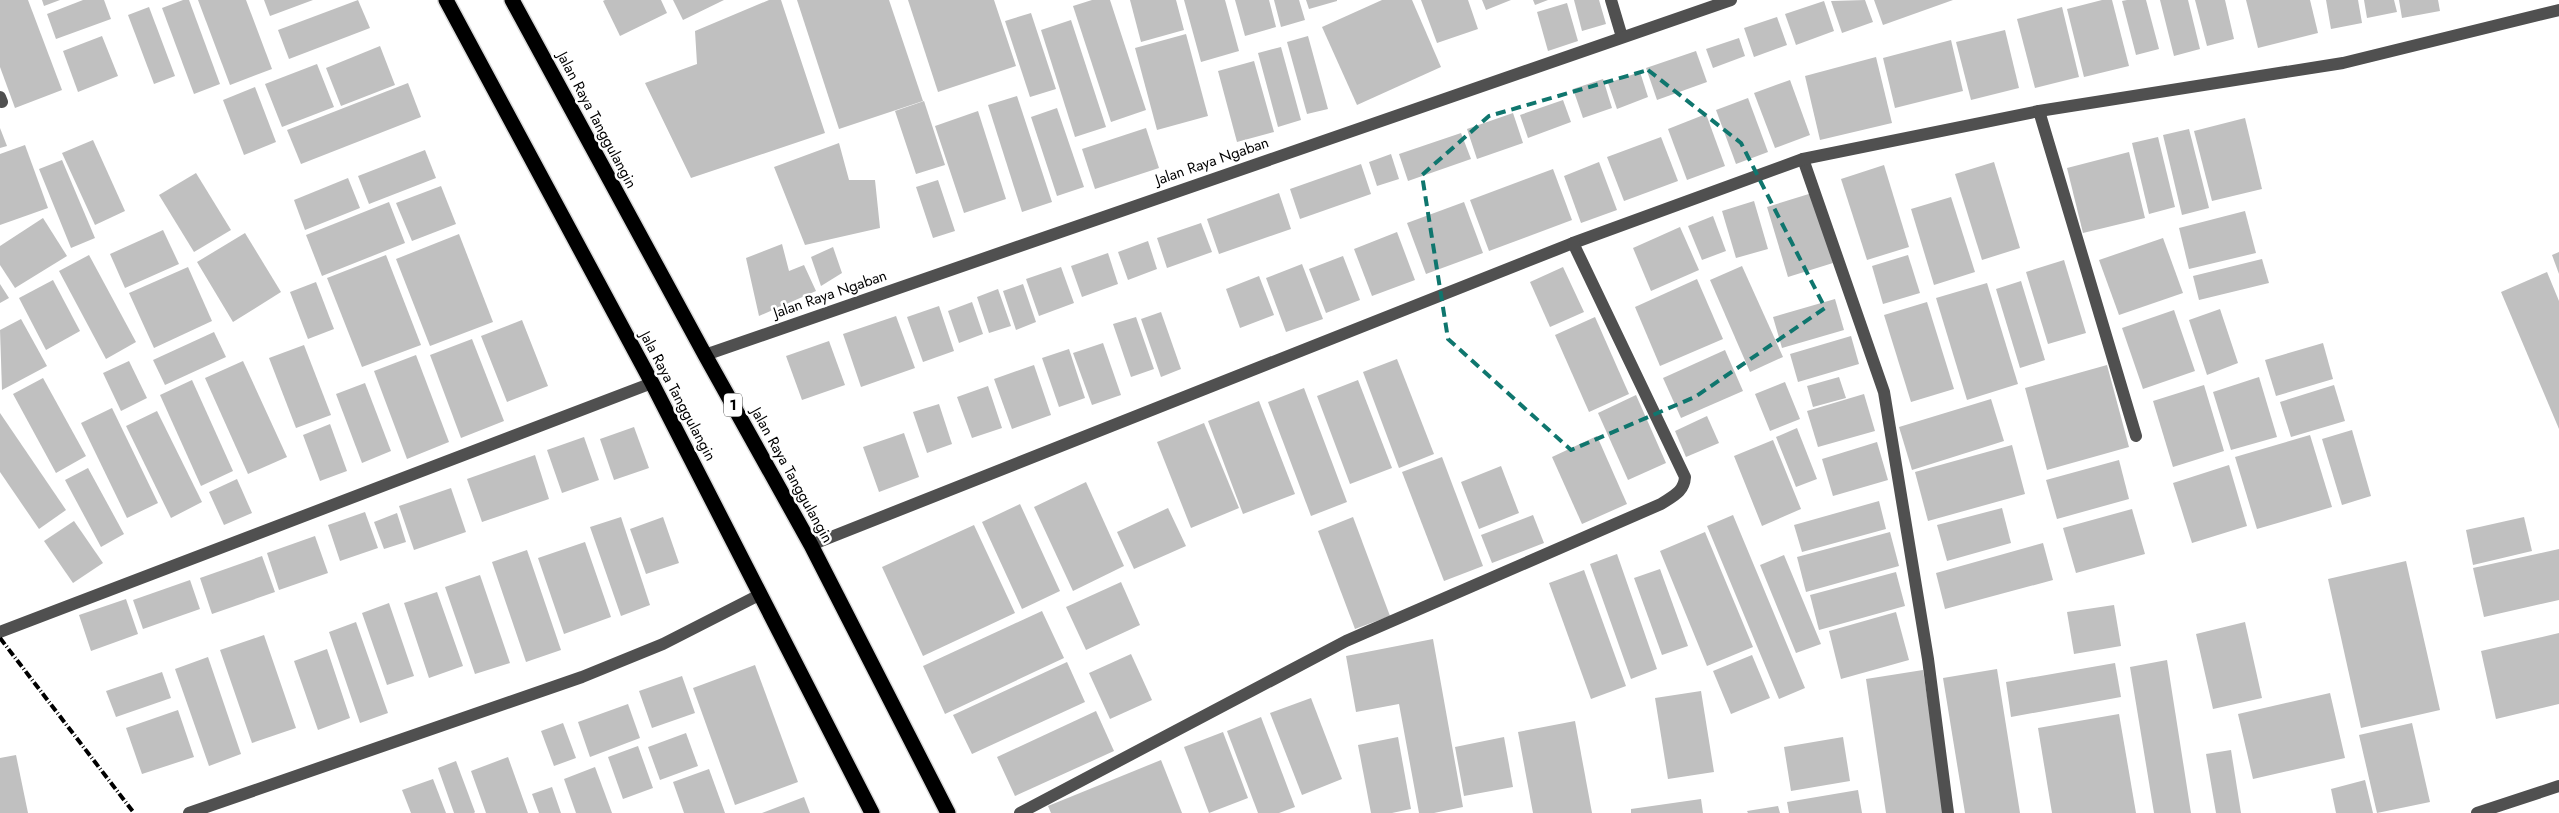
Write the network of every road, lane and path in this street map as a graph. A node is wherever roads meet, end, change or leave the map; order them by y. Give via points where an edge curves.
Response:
1 (446, 0) edge
2 (512, 0) edge
3 (1611, 0) edge
4 (1731, 0) edge
5 (2559, 10) edge
6 (1622, 37) junction
7 (2039, 111) junction
8 (1804, 159) junction
9 (1573, 243) junction
10 (704, 355) junction
11 (652, 383) junction
12 (2136, 436) dead end
13 (811, 545) junction
14 (761, 594) junction
15 (0, 632) edge
16 (2559, 786) edge
17 (190, 813) edge
18 (872, 813) edge
19 (948, 813) edge
20 (1020, 813) edge
21 (1948, 813) edge
22 (2477, 813) edge

1 - 11 highway, Jala Raya Tanggulangin
2 - 10 highway, Jalan Raya Tanggulangin / 1
3 - 6 street
4 - 6 street, Jalan Raya Ngaban
5 - 7 street via 2343,64
6 - 10 street, Jalan Raya Ngaban
7 - 8 street
7 - 12 street
8 - 9 street
8 - 21 street via 1884,392 1928,659
9 - 13 street
9 - 20 street via 1685,477 1680,492 1661,504 1346,642
10 - 13 highway, Jalan Raya Tanggulangin / 1
11 - 14 highway, Jala Raya Tanggulangin
11 - 15 street
13 - 19 highway, Jalan Raya Tanggulangin / 1
14 - 17 street via 663,644 582,677
14 - 18 highway, Jala Raya Tanggulangin
16 - 22 street

